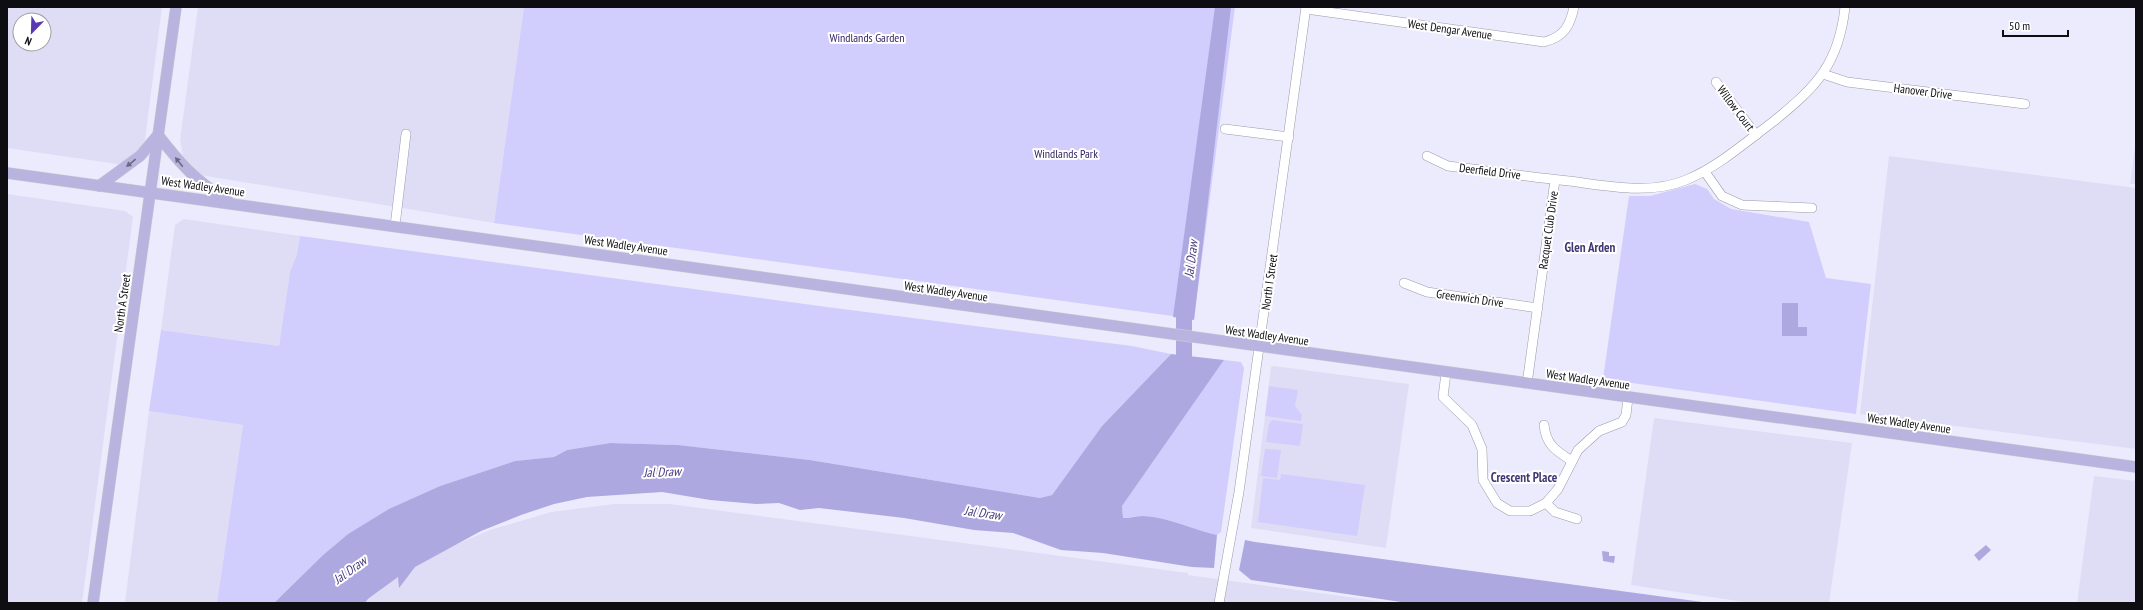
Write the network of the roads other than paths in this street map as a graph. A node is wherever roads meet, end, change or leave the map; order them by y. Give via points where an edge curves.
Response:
1 (176, 7) edge
2 (1574, 7) edge
3 (1845, 7) edge
4 (1306, 8) edge
5 (1823, 74) junction
6 (1716, 82) dead end
7 (2025, 104) dead end
8 (1225, 129) dead end
9 (406, 134) dead end
10 (158, 135) junction
11 (1756, 135) junction
12 (1289, 137) junction
13 (1427, 156) dead end
14 (1705, 172) junction
15 (7, 173) edge
16 (1555, 180) junction
17 (99, 186) junction
18 (151, 192) junction
19 (232, 204) junction
20 (1812, 208) dead end
21 (395, 226) junction
22 (1404, 283) dead end
23 (1538, 308) junction
24 (1260, 347) junction
25 (1446, 373) junction
26 (1527, 384) junction
27 (1628, 398) junction
28 (1544, 425) dead end
29 (1572, 461) junction
30 (2136, 468) edge
31 (1546, 503) junction
32 (1577, 520) dead end
33 (93, 603) edge
34 (1219, 603) edge

1 - 10 main road, North A Street
2 - 4 street, West Dengar Avenue via 1564,32 1544,42
3 - 5 street, Racquet Club Drive via 1836,47
4 - 12 street, North I Street
5 - 7 street, Hanover Drive via 1847,82
5 - 11 street, Racquet Club Drive via 1801,100
6 - 11 street, Willow Court
8 - 12 street
9 - 21 street
10 -> 17 main road via 140,156
10 - 18 main road, North A Street
19 -> 10 main road via 202,184 182,166
11 - 14 street, Racquet Club Drive
12 - 24 street, North I Street
13 - 16 street, Deerfield Drive via 1448,166
14 - 16 street, Racquet Club Drive via 1685,181 1658,187 1619,187
14 - 20 street via 1722,196 1742,205
15 - 17 main road, West Wadley Avenue
16 - 23 street, Racquet Club Drive
17 - 18 main road, West Wadley Avenue
18 - 19 main road, West Wadley Avenue
18 - 33 main road, North A Street
19 - 21 main road, West Wadley Avenue
21 - 24 main road, West Wadley Avenue
22 - 23 street, Greenwich Drive via 1427,292
23 - 26 street, Racquet Club Drive
24 - 25 main road, West Wadley Avenue
24 - 34 street, North I Street via 1239,492
25 - 26 main road, West Wadley Avenue
25 - 31 street via 1443,397 1472,425 1482,449 1483,480 1497,503 1510,511 1530,511
26 - 27 main road, West Wadley Avenue
27 - 29 street via 1626,415 1622,422 1599,431 1578,450
27 - 30 main road, West Wadley Avenue
28 - 29 street via 1545,438 1556,450
29 - 31 street via 1558,489
31 - 32 street via 1555,512

